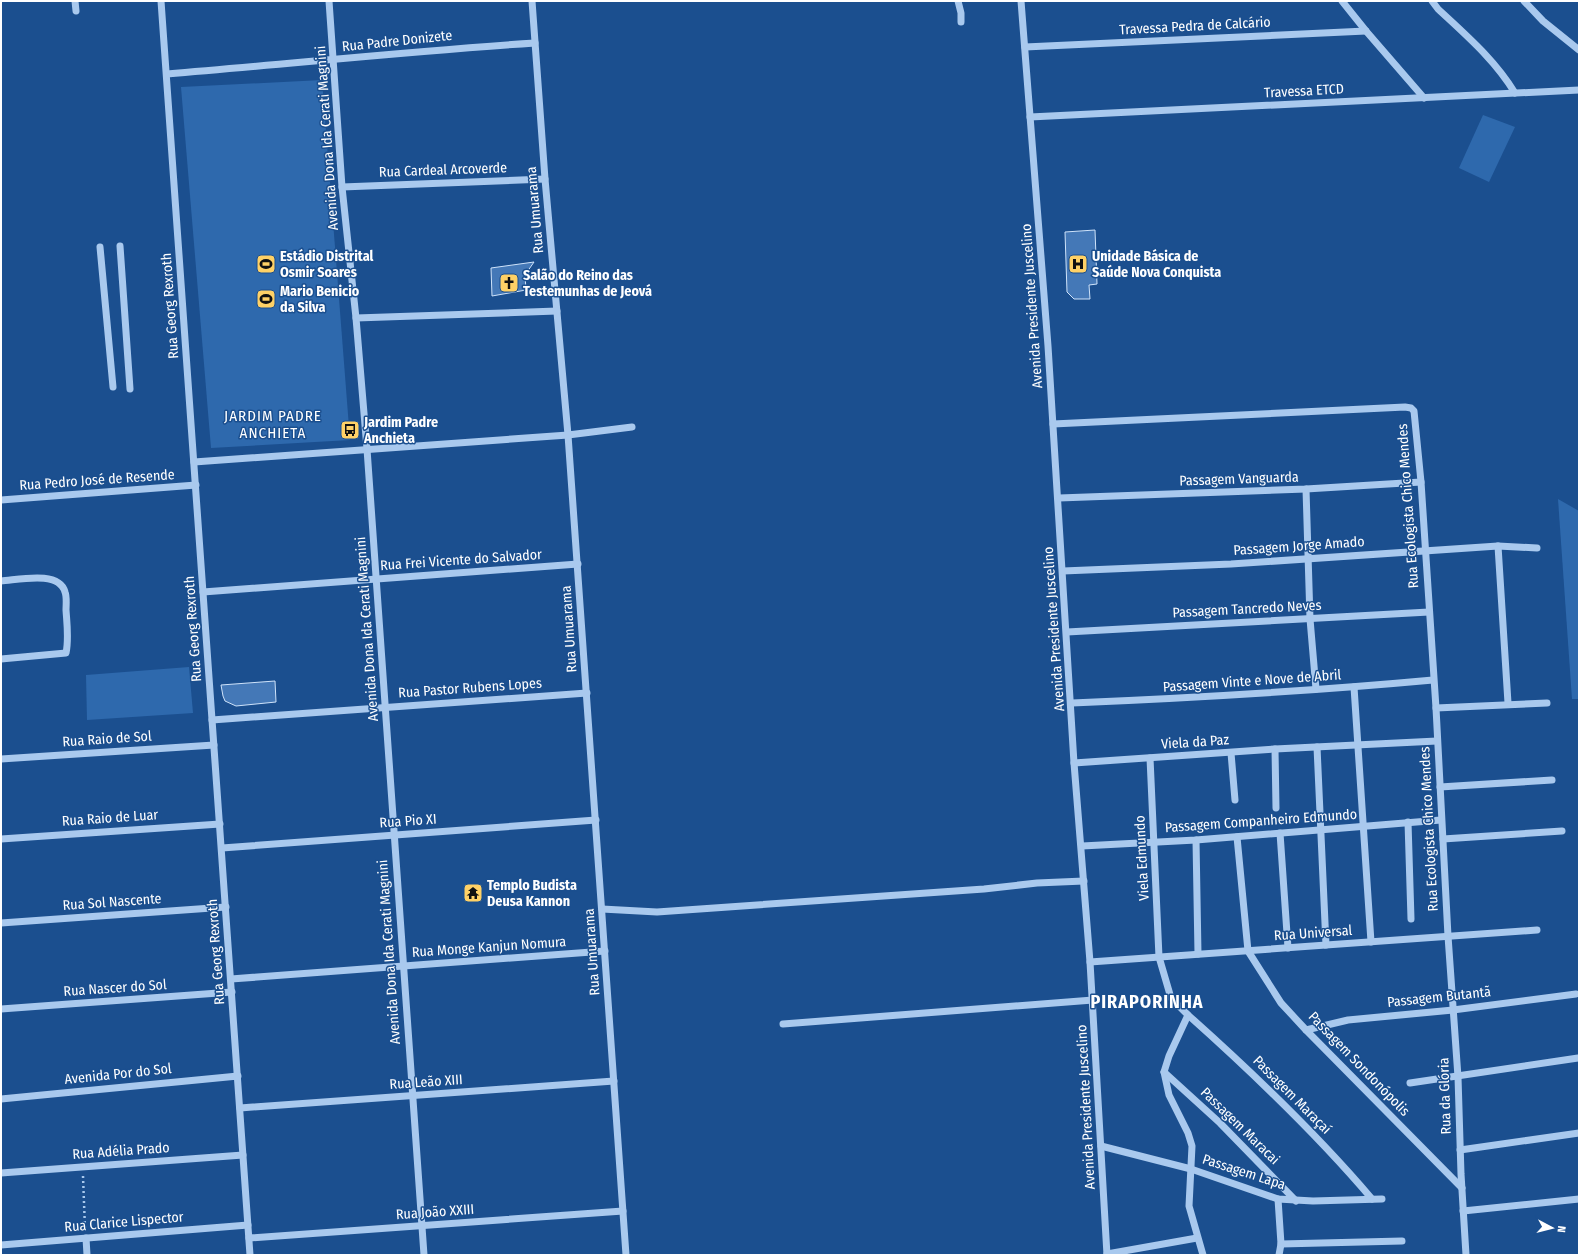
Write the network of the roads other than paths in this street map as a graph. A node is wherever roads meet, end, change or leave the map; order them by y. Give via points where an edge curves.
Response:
1 (75, 1) edge
2 (161, 1) edge
3 (329, 1) edge
4 (532, 1) edge
5 (958, 1) edge
6 (1022, 1) edge
7 (1342, 1) edge
8 (1432, 1) edge
9 (1524, 1) edge
10 (76, 11) dead end
11 (961, 22) dead end
12 (1366, 31) junction
13 (535, 43) junction
14 (1025, 47) junction
15 (1579, 50) edge
16 (334, 60) junction
17 (167, 74) junction
18 (1579, 90) edge
19 (1515, 93) junction
20 (1424, 98) junction
21 (1030, 117) junction
22 (545, 179) junction
23 (342, 187) junction
24 (120, 246) dead end
25 (100, 247) dead end
26 (557, 311) junction
27 (356, 318) junction
28 (113, 387) dead end
29 (130, 389) dead end
30 (1053, 424) junction
31 (632, 427) dead end
32 (568, 434) junction
33 (367, 449) junction
34 (194, 462) junction
35 (1420, 482) junction
36 (196, 485) junction
37 (1306, 489) junction
38 (1058, 498) junction
39 (1, 500) edge
40 (1498, 546) junction
41 (1537, 548) dead end
42 (1424, 550) junction
43 (1307, 558) junction
44 (578, 564) junction
45 (1063, 571) junction
46 (376, 579) junction
47 (1, 581) edge
48 (203, 592) junction
49 (1429, 612) junction
50 (1310, 619) junction
51 (1067, 632) junction
52 (1, 659) edge
53 (1433, 680) junction
54 (1354, 687) junction
55 (1316, 689) junction
56 (587, 693) junction
57 (1072, 703) junction
58 (1508, 703) junction
59 (1547, 703) dead end
60 (385, 708) junction
61 (1436, 708) junction
62 (212, 720) junction
63 (1437, 741) junction
64 (214, 744) junction
65 (1359, 745) junction
66 (1317, 747) junction
67 (1275, 749) junction
68 (1231, 752) junction
69 (1150, 758) junction
70 (1, 759) edge
71 (1074, 763) junction
72 (1552, 780) dead end
73 (1440, 787) junction
74 (1235, 800) dead end
75 (1276, 808) dead end
76 (596, 820) junction
77 (1441, 820) junction
78 (1408, 822) junction
79 (220, 824) junction
80 (1364, 826) junction
81 (1322, 829) junction
82 (1562, 831) dead end
83 (1280, 833) junction
84 (394, 835) junction
85 (1237, 837) junction
86 (1, 839) edge
87 (1196, 840) junction
88 (1443, 840) junction
89 (1154, 842) junction
90 (1082, 846) junction
91 (222, 848) junction
92 (1084, 881) junction
93 (226, 907) junction
94 (602, 909) junction
95 (1411, 919) dead end
96 (1, 924) edge
97 (1537, 930) dead end
98 (1448, 936) junction
99 (1371, 942) junction
100 (1326, 945) junction
101 (1288, 948) junction
102 (1248, 951) junction
103 (605, 952) junction
104 (1198, 954) junction
105 (1159, 957) junction
106 (1090, 962) junction
107 (404, 966) junction
108 (231, 979) junction
109 (232, 992) junction
110 (1576, 994) dead end
111 (1093, 1000) junction
112 (1, 1009) edge
113 (1453, 1010) junction
114 (1188, 1016) junction
115 (783, 1024) dead end
116 (1306, 1030) junction
117 (1578, 1058) dead end
118 (1164, 1072) junction
119 (238, 1076) junction
120 (1458, 1077) junction
121 (614, 1081) junction
122 (1410, 1083) dead end
123 (413, 1096) junction
124 (1, 1099) edge
125 (240, 1108) junction
126 (1579, 1133) edge
127 (1101, 1146) junction
128 (1460, 1150) junction
129 (243, 1155) junction
130 (1191, 1169) junction
131 (1, 1173) edge
132 (1462, 1188) junction
133 (1382, 1198) dead end
134 (1278, 1199) junction
135 (1372, 1199) junction
136 (1579, 1199) edge
137 (1296, 1201) junction
138 (623, 1211) junction
139 (1463, 1211) junction
140 (248, 1225) junction
141 (422, 1226) junction
142 (86, 1238) junction
143 (249, 1238) junction
144 (1197, 1238) junction
145 (1402, 1241) dead end
146 (1280, 1244) junction
147 (1, 1245) edge
148 (87, 1255) edge
149 (250, 1255) edge
150 (424, 1255) edge
151 (626, 1255) edge
152 (1107, 1255) edge
153 (1203, 1255) edge
154 (1279, 1255) edge
155 (1466, 1255) edge

1 - 10 street
2 - 17 street, Rua Georg Rexroth
3 - 16 street, Avenida Dona Ida Cerati Magnini
4 - 13 street, Rua Umuarama
5 - 11 street
6 - 14 street, Avenida Presidente Juscelino
7 - 12 street
8 - 19 street via 1487,54
9 - 15 street via 1543,21
12 - 14 street, Travessa Pedra de Calcário
12 - 20 street
13 - 16 street, Rua Padre Donizete via 436,49
13 - 22 street, Rua Umuarama
14 - 21 street, Avenida Presidente Juscelino
16 - 17 street, Rua Padre Donizete
16 - 23 street, Avenida Dona Ida Cerati Magnini
17 - 34 street, Rua Georg Rexroth
18 - 19 street, Travessa ETCD
19 - 20 street, Travessa ETCD
20 - 21 street, Travessa ETCD
21 - 30 street, Avenida Presidente Juscelino
22 - 23 street, Rua Cardeal Arcoverde
22 - 26 street, Rua Umuarama
23 - 27 street, Avenida Dona Ida Cerati Magnini
24 - 29 street
25 - 28 street
26 - 27 street
26 - 32 street, Rua Umuarama
27 - 33 street, Avenida Dona Ida Cerati Magnini
30 - 35 street, Rua Ecologista Chico Mendes via 1405,407 1414,411
30 - 38 street, Avenida Presidente Juscelino
31 - 32 street
32 - 33 street
32 - 44 street, Rua Umuarama
33 - 34 street
33 - 46 street, Avenida Dona Ida Cerati Magnini
34 - 36 street, Rua Georg Rexroth
35 - 37 street, Passagem Vanguarda
35 - 42 street, Rua Ecologista Chico Mendes
36 - 39 street, Rua Pedro José de Resende
36 - 48 street, Rua Georg Rexroth
37 - 38 street, Passagem Vanguarda
37 - 43 street
38 - 45 street, Avenida Presidente Juscelino
40 - 41 street, Passagem Jorge Amado
40 - 42 street, Passagem Jorge Amado
40 - 58 street
42 - 43 street, Passagem Jorge Amado
42 - 49 street, Rua Ecologista Chico Mendes
43 - 45 street, Passagem Jorge Amado
43 - 50 street
44 - 46 street, Rua Frei Vicente do Salvador
44 - 56 street, Rua Umuarama
45 - 51 street, Avenida Presidente Juscelino
46 - 48 street, Rua Frei Vicente do Salvador
46 - 60 street, Avenida Dona Ida Cerati Magnini
47 - 52 street via 46,578 54,579 61,584 65,591 68,643 66,653
48 - 62 street, Rua Georg Rexroth
49 - 50 street, Passagem Tancredo Neves
49 - 53 street, Rua Ecologista Chico Mendes
50 - 51 street, Passagem Tancredo Neves
50 - 55 street
51 - 57 street, Avenida Presidente Juscelino
53 - 54 street, Passagem Vinte e Nove de Abril
53 - 61 street, Rua Ecologista Chico Mendes
54 - 55 street, Passagem Vinte e Nove de Abril
54 - 65 street
55 - 57 street, Passagem Vinte e Nove de Abril
56 - 60 street, Rua Pastor Rubens Lopes
56 - 76 street, Rua Umuarama
57 - 71 street, Avenida Presidente Juscelino
58 - 59 street
58 - 61 street
60 - 62 street, Rua Pastor Rubens Lopes
60 - 84 street, Avenida Dona Ida Cerati Magnini
61 - 63 street, Rua Ecologista Chico Mendes
62 - 64 street, Rua Georg Rexroth
63 - 65 street, Viela da Paz
63 - 73 street, Rua Ecologista Chico Mendes
64 - 70 street, Rua Raio de Sol
64 - 79 street, Rua Georg Rexroth
65 - 66 street, Viela da Paz
65 - 80 street
66 - 67 street, Viela da Paz
66 - 81 street
67 - 68 street, Viela da Paz
67 - 75 street
68 - 69 street, Viela da Paz
68 - 74 street
69 - 71 street, Viela da Paz
69 - 89 street, Viela Edmundo
71 - 90 street, Avenida Presidente Juscelino
72 - 73 street
73 - 77 street, Rua Ecologista Chico Mendes
76 - 84 street, Rua Pio XI
76 - 94 street, Rua Umuarama
77 - 78 street, Passagem Companheiro Edmundo
77 - 88 street, Rua Ecologista Chico Mendes
78 - 80 street, Passagem Companheiro Edmundo
78 - 95 street
79 - 86 street, Rua Raio de Luar
79 - 91 street, Rua Georg Rexroth
80 - 81 street, Passagem Companheiro Edmundo
80 - 99 street
81 - 83 street, Passagem Companheiro Edmundo
81 - 100 street
82 - 88 street
83 - 85 street, Passagem Companheiro Edmundo
83 - 101 street
84 - 91 street, Rua Pio XI
84 - 107 street, Avenida Dona Ida Cerati Magnini
85 - 87 street, Passagem Companheiro Edmundo
85 - 102 street
87 - 89 street, Passagem Companheiro Edmundo
87 - 104 street
88 - 98 street, Rua Ecologista Chico Mendes
89 - 90 street, Passagem Companheiro Edmundo
89 - 105 street, Viela Edmundo
90 - 92 street, Avenida Presidente Juscelino
91 - 93 street, Rua Georg Rexroth
92 - 94 street via 657,912
92 - 106 street, Avenida Presidente Juscelino
93 - 96 street, Rua Sol Nascente
93 - 108 street, Rua Georg Rexroth
94 - 103 street, Rua Umuarama
97 - 98 street, Rua Universal
98 - 99 street, Rua Universal
98 - 113 street, Rua da Glória
99 - 100 street, Rua Universal
100 - 101 street, Rua Universal
101 - 102 street, Rua Universal
102 - 104 street, Rua Universal
102 - 116 street, Passagem Sondonópolis via 1281,1003
103 - 107 street, Rua Monge Kanjun Nomura
103 - 121 street, Rua Umuarama
104 - 105 street, Rua Universal
105 - 106 street, Rua Universal
105 - 114 street, Viela Edmundo via 1171,998
106 - 111 street, Avenida Presidente Juscelino
107 - 108 street, Rua Monge Kanjun Nomura
107 - 123 street, Avenida Dona Ida Cerati Magnini
108 - 109 street, Rua Georg Rexroth
109 - 112 street, Rua Nascer do Sol
109 - 119 street, Rua Georg Rexroth
110 - 113 street, Passagem Butantã
111 - 115 street
111 - 127 street, Avenida Presidente Juscelino
113 - 116 street, Passagem Butantã via 1348,1020
113 - 120 street, Rua da Glória
114 - 118 street
114 - 135 street, Passagem Maraçaí via 1301,1121
116 - 132 street, Passagem Sondonópolis
117 - 120 street
118 - 130 street via 1169,1095 1192,1146
118 - 137 street, Passagem Maracai via 1225,1128
119 - 124 street, Avenida Por do Sol
119 - 125 street, Rua Georg Rexroth
120 - 122 street
120 - 128 street, Rua da Glória
121 - 123 street, Rua Leão XIII
121 - 138 street, Rua Umuarama
123 - 125 street, Rua Leão XIII
123 - 141 street, Avenida Dona Ida Cerati Magnini
125 - 129 street, Rua Georg Rexroth
126 - 128 street
127 - 130 street, Passagem Lapa
127 - 152 street, Avenida Presidente Juscelino
128 - 132 street, Rua da Glória
129 - 131 street, Rua Adélia Prado
129 - 140 street, Rua Georg Rexroth
130 - 134 street, Passagem Lapa
130 - 144 street via 1189,1206
132 - 139 street, Rua da Glória
133 - 135 street, Passagem Lapa
134 - 137 street, Passagem Lapa
134 - 146 street
135 - 137 street, Passagem Lapa
136 - 139 street
138 - 141 street, Rua João XXIII
138 - 151 street, Rua Umuarama
139 - 155 street, Rua da Glória
140 - 142 street, Rua Clarice Lispector
140 - 143 street, Rua Georg Rexroth
141 - 143 street, Rua João XXIII
141 - 150 street, Avenida Dona Ida Cerati Magnini
142 - 147 street, Rua Clarice Lispector
142 - 148 street
143 - 149 street, Rua Georg Rexroth
144 - 152 street
144 - 153 street
145 - 146 street
146 - 154 street

